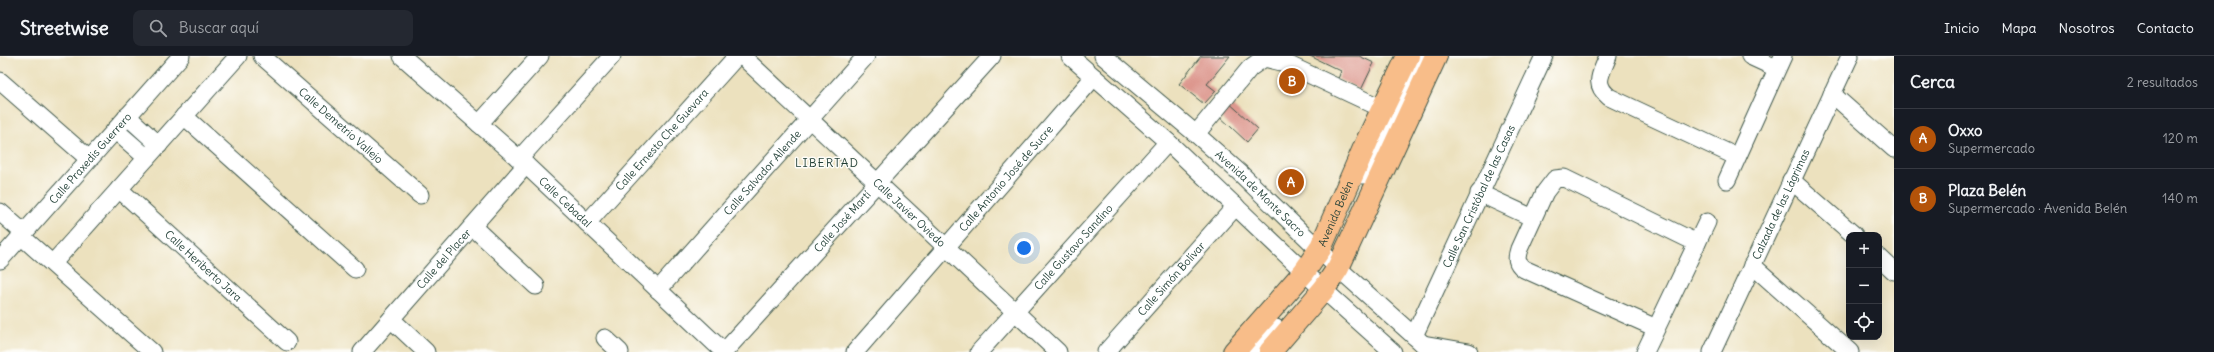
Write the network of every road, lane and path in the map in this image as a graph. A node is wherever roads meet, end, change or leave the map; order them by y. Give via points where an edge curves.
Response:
1 (181, 56) edge
2 (238, 56) edge
3 (262, 56) edge
4 (540, 56) edge
5 (612, 56) edge
6 (737, 56) edge
7 (742, 56) edge
8 (866, 56) edge
9 (992, 56) edge
10 (1070, 56) edge
11 (1103, 56) edge
12 (1408, 56) edge
13 (1420, 56) edge
14 (1430, 56) edge
15 (1436, 56) edge
16 (1544, 56) edge
17 (1608, 56) edge
18 (1750, 56) edge
19 (1850, 56) edge
20 (411, 59) edge
21 (1779, 62) edge
22 (1094, 77) junction
23 (0, 80) edge
24 (1832, 94) junction
25 (1382, 109) junction
26 (128, 116) junction
27 (184, 116) junction
28 (809, 119) junction
29 (479, 124) junction
30 (115, 130) junction
31 (1196, 134) junction
32 (1168, 142) junction
33 (159, 144) junction
34 (1894, 149) edge
35 (1737, 157) junction
36 (147, 158) junction
37 (90, 159) junction
38 (523, 162) junction
39 (1727, 180) dead end
40 (1791, 180) junction
41 (877, 183) junction
42 (119, 189) junction
43 (1479, 193) junction
44 (420, 195) dead end
45 (1236, 206) junction
46 (0, 212) edge
47 (1532, 218) junction
48 (1707, 222) dead end
49 (587, 223) junction
50 (473, 227) junction
51 (1851, 232) edge
52 (23, 234) junction
53 (1696, 243) junction
54 (946, 247) junction
55 (1328, 258) junction
56 (0, 260) edge
57 (1882, 260) edge
58 (53, 263) junction
59 (1752, 265) junction
60 (355, 269) dead end
61 (1894, 270) edge
62 (1314, 281) junction
63 (536, 286) dead end
64 (658, 290) junction
65 (1015, 311) junction
66 (391, 319) junction
67 (1656, 328) junction
68 (605, 338) dead end
69 (287, 342) dead end
70 (1423, 344) edge
71 (152, 352) edge
72 (362, 352) edge
73 (426, 352) edge
74 (620, 352) edge
75 (724, 352) edge
76 (855, 352) edge
77 (978, 352) edge
78 (1058, 352) edge
79 (1106, 352) edge
80 (1234, 352) edge
81 (1244, 352) edge
82 (1256, 352) edge
83 (1270, 352) edge
84 (1393, 352) edge
85 (1469, 352) edge
86 (1645, 352) edge
87 (1712, 352) edge
88 (1850, 352) edge

1 - 26 street, Calle Praxedis Guerrero
2 - 27 street
3 - 44 street, Calle Demetrio Vallejo
4 - 29 street
5 - 38 street, Calle del Placer
6 - 49 street, Calle Ernesto Che Guevara
7 - 28 street, Calle Javier Oviedo
8 - 28 street, Calle Salvador Allende
9 - 41 street, Calle José Martí
10 - 22 street
11 - 31 street, Avenida de Monte Sacro
12 - 25 main road, Avenida Belén
13 - 55 street
14 - 55 street
15 - 55 main road, Avenida Belén
16 - 43 street, Calle San Cristóbal de las Casas
17 - 35 street via 1598,82 1601,91
18 - 21 street
19 - 24 street, Calzada de las Lágrimas
20 - 29 street, Calle Cebadal
21 - 35 street
22 - 32 street
22 - 54 street, Calle Antonio José de Sucre
23 - 37 street
24 - 34 street
24 - 40 street, Calzada de las Lágrimas
25 - 31 street via 1285,62 1264,58 1250,68
25 - 55 main road, Avenida Belén
26 - 30 street, Calle Praxedis Guerrero
26 - 33 street
27 - 33 street
27 - 60 street
28 - 41 street, Calle Javier Oviedo
28 - 64 street, Calle Salvador Allende
29 - 38 street, Calle Cebadal
30 - 36 street
30 - 37 street, Calle Praxedis Guerrero
31 - 55 street, Avenida de Monte Sacro
32 - 45 street
32 - 65 street, Calle Gustavo Sandino
33 - 36 street
35 - 39 street
36 - 42 street
37 - 52 street, Calle Praxedis Guerrero
38 - 49 street, Calle Cebadal
38 - 50 street, Calle del Placer
40 - 51 street
40 - 59 street, Calzada de las Lágrimas
41 - 54 street, Calle Javier Oviedo
41 - 75 street, Calle José Martí
42 - 58 street
42 - 69 street, Calle Heriberto Jara
43 - 47 street
43 - 70 street, Calle San Cristóbal de las Casas
45 - 62 street
45 - 79 street, Calle Simón Bolívar
46 - 52 street
47 - 53 street via 1549,185 1558,177
47 - 67 street via 1516,256 1518,264 1524,269
48 - 53 street
49 - 64 street, Calle Cebadal
50 - 63 street
50 - 66 street, Calle del Placer
52 - 56 street, Calle Praxedis Guerrero
52 - 58 street
53 - 67 street
54 - 65 street, Calle Javier Oviedo
54 - 76 street, Calle Antonio José de Sucre
55 - 62 main road, Avenida Belén
55 - 70 street, Avenida de Monte Sacro
57 - 61 street
58 - 71 street
59 - 87 street, Calzada de las Lágrimas
59 - 88 street
62 - 80 main road, Avenida Belén
62 - 81 street
62 - 82 street
62 - 83 main road, Avenida Belén
62 - 84 street
64 - 75 street, Calle Cebadal
65 - 77 street, Calle Gustavo Sandino
65 - 78 street, Calle Javier Oviedo
66 - 72 street, Calle del Placer
66 - 73 street
67 - 86 street
68 - 74 street
70 - 85 street

